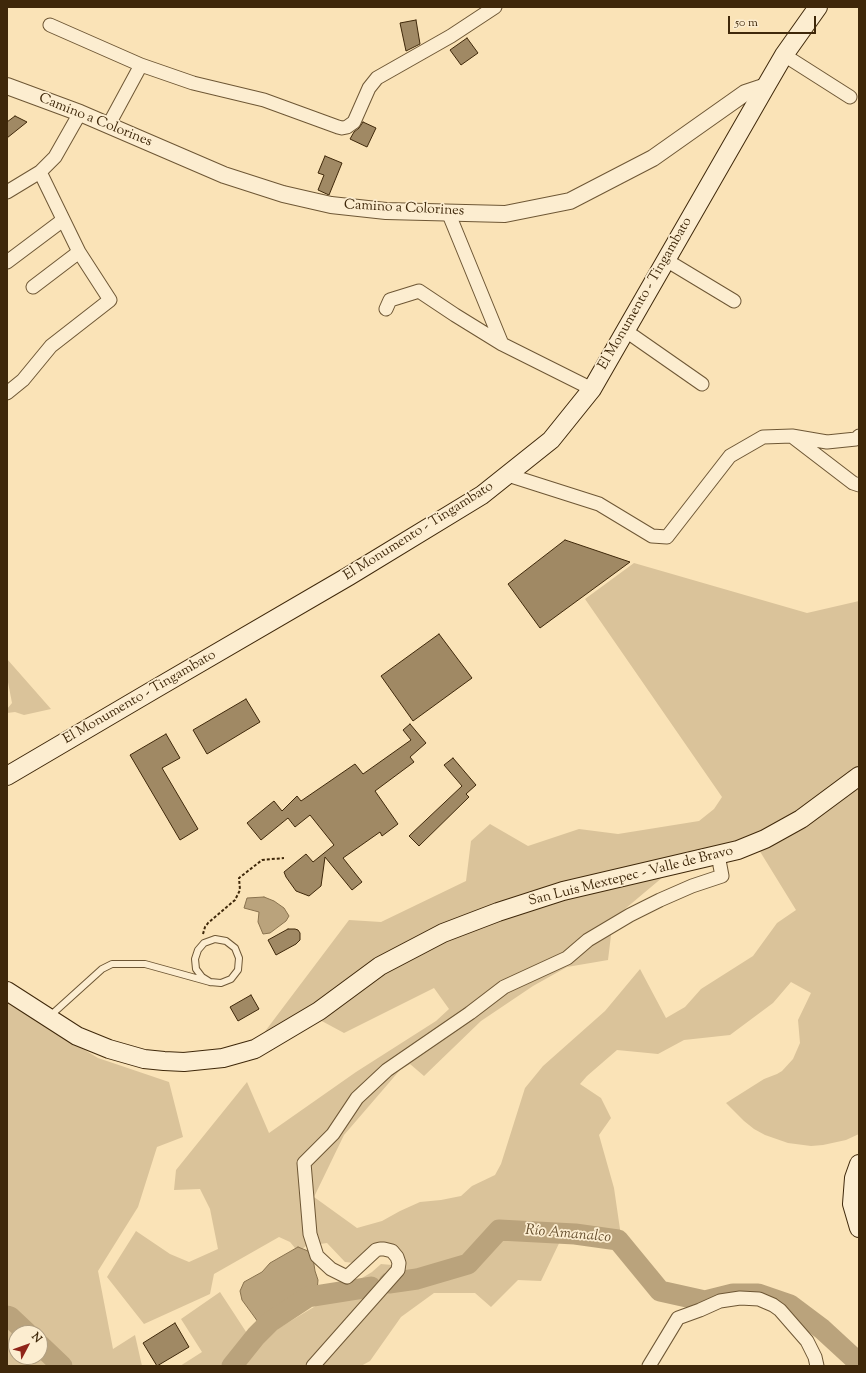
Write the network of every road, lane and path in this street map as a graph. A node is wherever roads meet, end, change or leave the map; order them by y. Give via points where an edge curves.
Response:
1 (495, 7) edge
2 (818, 7) edge
3 (50, 25) dead end
4 (784, 55) junction
5 (141, 65) junction
6 (7, 86) edge
7 (766, 86) junction
8 (850, 97) dead end
9 (80, 113) junction
10 (108, 126) junction
11 (40, 172) junction
12 (7, 192) edge
13 (448, 212) junction
14 (63, 220) junction
15 (79, 252) junction
16 (666, 260) junction
17 (7, 262) edge
18 (33, 287) dead end
19 (734, 301) dead end
20 (386, 309) dead end
21 (626, 331) junction
22 (502, 344) junction
23 (702, 384) dead end
24 (592, 389) junction
25 (7, 393) edge
26 (792, 436) junction
27 (858, 438) edge
28 (508, 475) junction
29 (859, 485) edge
30 (7, 776) edge
31 (859, 776) edge
32 (718, 855) junction
33 (284, 858) dead end
34 (204, 943) junction
35 (210, 982) junction
36 (7, 991) edge
37 (48, 1018) junction
38 (859, 1164) edge
39 (859, 1228) edge
40 (313, 1366) edge
41 (649, 1366) edge
42 (817, 1366) edge

1 - 5 street via 451,36 377,78 369,88 354,122 342,128 264,100 193,83
2 - 4 main road, El Monumento - Tingambato
3 - 5 street
4 - 7 main road, El Monumento - Tingambato
4 - 8 street
5 - 10 street
6 - 9 street, Camino a Colorines
7 - 13 street, Camino a Colorines via 745,93 652,158 570,201 505,214
7 - 16 main road, El Monumento - Tingambato
9 - 10 street, Camino a Colorines
9 - 11 street via 55,157
10 - 13 street, Camino a Colorines via 224,175 307,200 402,212
11 - 12 street
11 - 14 street
13 - 22 street
14 - 15 street
14 - 17 street
15 - 18 street
15 - 25 street via 110,300 51,346 23,380
16 - 19 street
16 - 21 main road, El Monumento - Tingambato
20 - 22 street via 390,300 419,291
21 - 23 street
21 - 24 main road, El Monumento - Tingambato
22 - 24 street
24 - 28 main road, El Monumento - Tingambato via 551,440
26 - 27 street via 827,442
26 - 28 street via 763,437 730,456 667,537 652,536 599,504
26 - 29 street
28 - 30 main road, El Monumento - Tingambato via 482,495 349,576
31 - 32 main road, San Luis Mextepec - Valle de Bravo via 801,818 765,839
32 - 37 main road, San Luis Mextepec - Valle de Bravo via 563,890 443,934 380,966 319,1011 255,1049 223,1058 164,1061 125,1054 77,1036
32 - 40 street via 722,876 692,886 630,915 588,940 567,958 504,987 387,1070 357,1098 333,1134 304,1163 310,1234 318,1256 332,1269 347,1277 376,1250 392,1251 399,1263 398,1270
33 - 34 path via 262,860 239,878 238,895 232,904 205,927
34 - 35 lane via 198,950 196,969
34 - 35 lane via 215,939 226,941 235,948 239,958 238,970 231,979 221,983
35 - 37 lane via 145,964 112,964 102,969
36 - 37 main road, San Luis Mextepec - Valle de Bravo
38 - 39 main road via 854,1178 852,1204
41 - 42 street via 678,1318 720,1301 740,1298 759,1300 780,1310 807,1341

